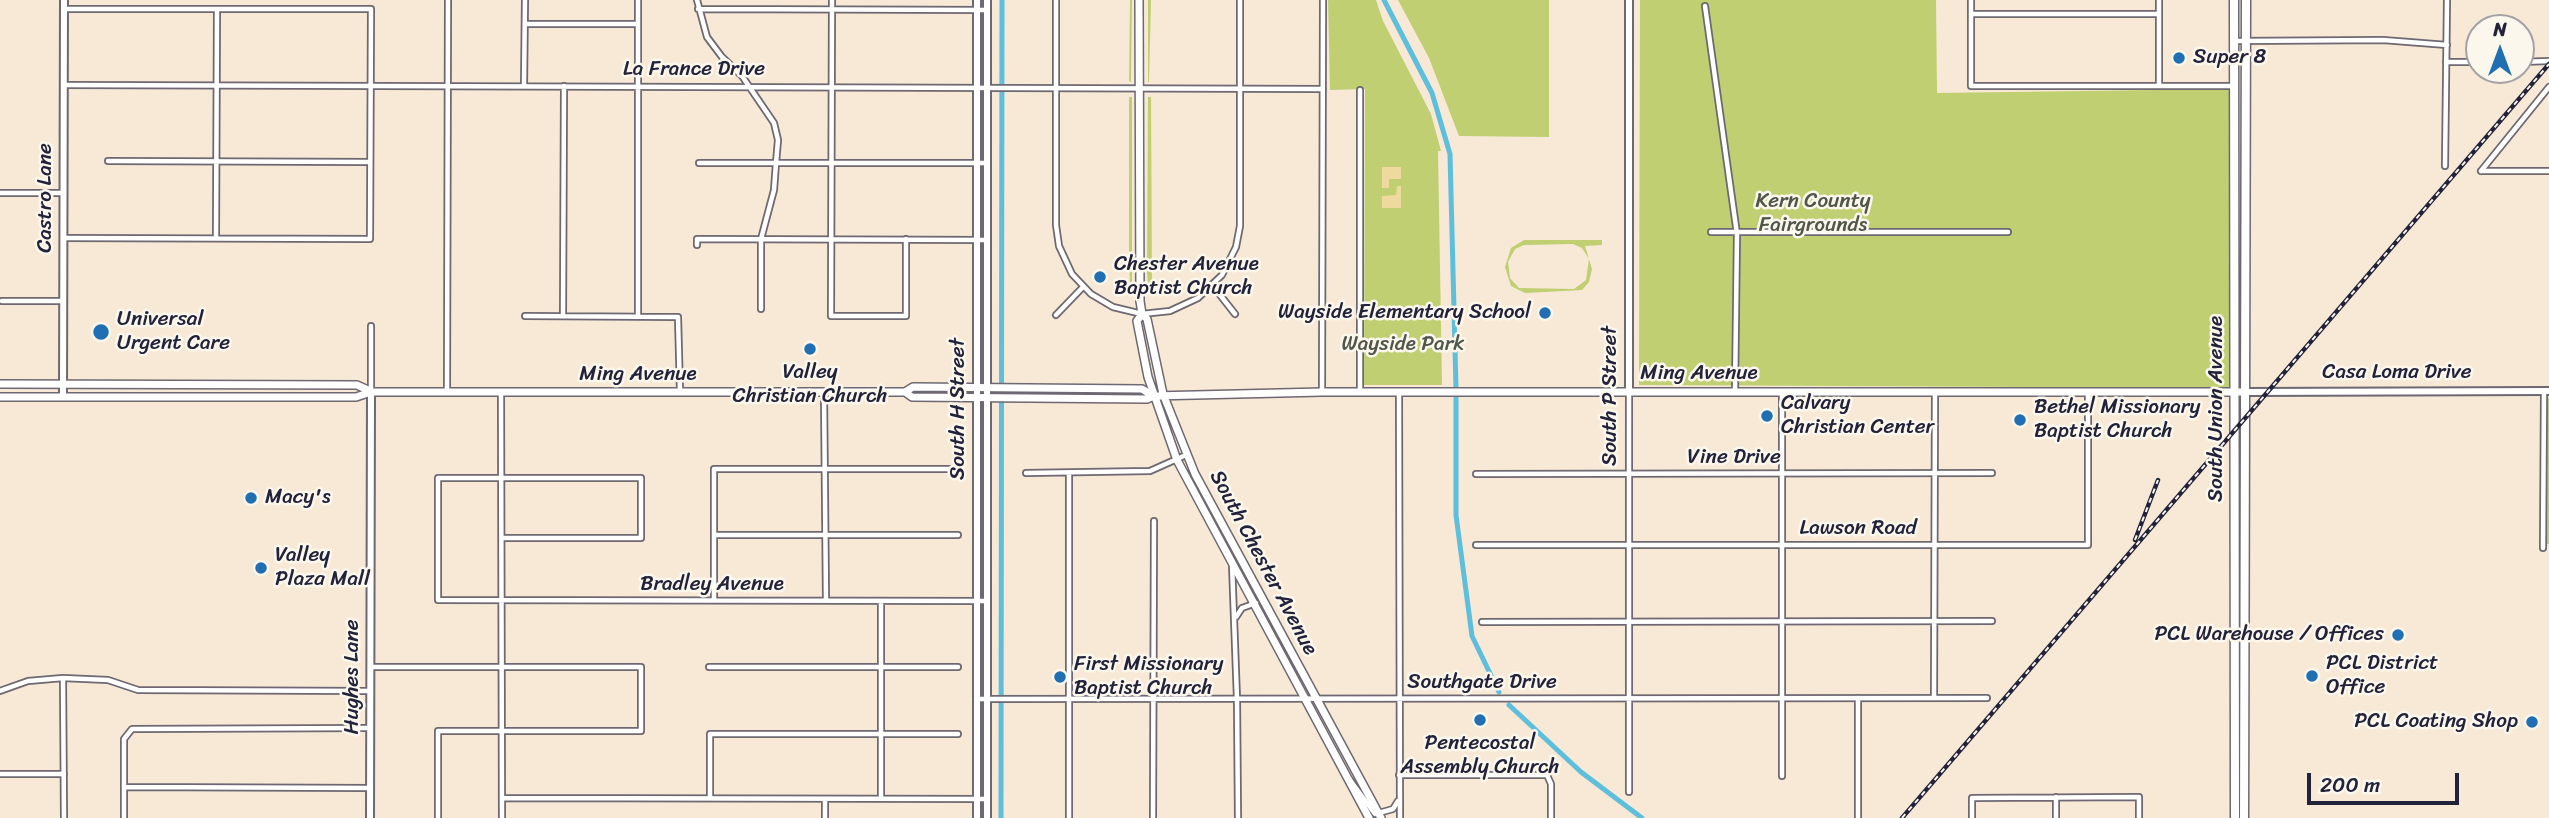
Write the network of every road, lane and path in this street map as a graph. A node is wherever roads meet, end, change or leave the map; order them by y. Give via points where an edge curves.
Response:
1 (64, 0) edge
2 (448, 0) edge
3 (525, 0) edge
4 (638, 0) edge
5 (697, 0) edge
6 (832, 0) edge
7 (977, 0) edge
8 (987, 0) edge
9 (1056, 0) edge
10 (1139, 0) edge
11 (1240, 0) edge
12 (1323, 0) edge
13 (1629, 0) edge
14 (1971, 0) edge
15 (2159, 0) edge
16 (2234, 0) edge
17 (2246, 0) edge
18 (2447, 0) edge
19 (1705, 6) dead end
20 (64, 9) junction
21 (217, 9) junction
22 (698, 9) junction
23 (832, 10) junction
24 (977, 10) junction
25 (987, 10) junction
26 (1971, 14) junction
27 (2159, 14) junction
28 (525, 24) junction
29 (638, 24) junction
30 (2234, 41) junction
31 (2246, 41) junction
32 (2447, 45) junction
33 (2446, 62) junction
34 (2465, 62) edge
35 (64, 85) junction
36 (217, 85) junction
37 (371, 86) junction
38 (448, 86) junction
39 (524, 86) junction
40 (564, 86) junction
41 (638, 86) junction
42 (749, 86) junction
43 (832, 86) junction
44 (976, 86) junction
45 (2159, 86) junction
46 (2234, 86) junction
47 (2549, 86) edge
48 (987, 89) junction
49 (1056, 89) junction
50 (1139, 89) junction
51 (1240, 89) junction
52 (1323, 89) junction
53 (1360, 90) dead end
54 (108, 161) dead end
55 (217, 162) junction
56 (370, 162) junction
57 (699, 163) dead end
58 (776, 163) junction
59 (832, 163) junction
60 (976, 163) junction
61 (986, 163) junction
62 (2445, 166) dead end
63 (2549, 171) edge
64 (0, 193) edge
65 (64, 193) junction
66 (1711, 232) dead end
67 (2008, 232) dead end
68 (1737, 234) junction
69 (64, 238) junction
70 (216, 239) junction
71 (761, 239) junction
72 (832, 239) junction
73 (906, 239) junction
74 (976, 240) junction
75 (987, 240) junction
76 (697, 245) dead end
77 (976, 277) junction
78 (1213, 286) junction
79 (1083, 287) junction
80 (2, 301) dead end
81 (63, 301) junction
82 (761, 309) dead end
83 (987, 312) junction
84 (1142, 314) junction
85 (1236, 314) dead end
86 (638, 315) junction
87 (1056, 315) dead end
88 (525, 316) dead end
89 (563, 316) junction
90 (371, 326) dead end
91 (0, 384) edge
92 (63, 385) junction
93 (174, 385) junction
94 (291, 385) junction
95 (976, 387) junction
96 (989, 388) junction
97 (2246, 391) junction
98 (2547, 391) edge
99 (370, 392) junction
100 (447, 392) junction
101 (501, 392) junction
102 (680, 392) junction
103 (824, 392) junction
104 (905, 392) junction
105 (1322, 392) junction
106 (1360, 392) junction
107 (1399, 392) junction
108 (1629, 392) junction
109 (1735, 392) junction
110 (1782, 392) junction
111 (1935, 392) junction
112 (2088, 392) junction
113 (2234, 392) junction
114 (63, 396) junction
115 (147, 396) junction
116 (1153, 396) junction
117 (1164, 396) junction
118 (0, 397) edge
119 (263, 397) junction
120 (976, 398) junction
121 (990, 398) junction
122 (1186, 456) junction
123 (1177, 460) junction
124 (826, 469) junction
125 (958, 469) dead end
126 (1069, 472) junction
127 (1026, 473) dead end
128 (1935, 473) junction
129 (1992, 473) dead end
130 (1476, 474) dead end
131 (1629, 474) junction
132 (1782, 474) junction
133 (502, 478) junction
134 (2235, 484) junction
135 (1154, 521) dead end
136 (714, 535) junction
137 (826, 535) junction
138 (958, 535) dead end
139 (2244, 537) junction
140 (502, 538) junction
141 (1476, 545) dead end
142 (1629, 545) junction
143 (1782, 545) junction
144 (1935, 545) junction
145 (2235, 547) junction
146 (2543, 548) dead end
147 (1232, 563) junction
148 (502, 600) junction
149 (714, 600) junction
150 (825, 600) junction
151 (1263, 600) junction
152 (2244, 600) junction
153 (881, 601) junction
154 (976, 601) junction
155 (987, 601) junction
156 (1253, 603) junction
157 (2235, 609) junction
158 (1935, 621) junction
159 (1992, 621) dead end
160 (1482, 622) dead end
161 (1629, 622) junction
162 (1782, 622) junction
163 (1234, 625) junction
164 (2244, 657) junction
165 (370, 667) junction
166 (502, 667) junction
167 (709, 667) dead end
168 (881, 667) junction
169 (958, 667) dead end
170 (2235, 671) junction
171 (63, 678) junction
172 (0, 691) edge
173 (370, 691) junction
174 (1629, 698) junction
175 (1782, 698) junction
176 (1858, 698) junction
177 (1934, 698) junction
178 (1987, 698) dead end
179 (976, 699) junction
180 (986, 699) junction
181 (1069, 699) junction
182 (1153, 699) junction
183 (1237, 699) junction
184 (1305, 699) junction
185 (1316, 699) junction
186 (1399, 699) junction
187 (2244, 707) junction
188 (2235, 718) junction
189 (370, 728) junction
190 (502, 731) junction
191 (881, 734) junction
192 (958, 734) dead end
193 (2244, 760) junction
194 (2235, 763) junction
195 (0, 774) edge
196 (64, 774) junction
197 (1399, 775) junction
198 (1782, 776) dead end
199 (1348, 778) junction
200 (124, 787) junction
201 (370, 788) junction
202 (1629, 792) dead end
203 (1399, 797) junction
204 (2056, 797) junction
205 (502, 798) junction
206 (710, 798) junction
207 (825, 799) junction
208 (881, 799) junction
209 (977, 799) junction
210 (987, 799) junction
211 (1380, 816) edge
212 (2244, 816) edge
213 (64, 818) edge
214 (124, 818) edge
215 (370, 818) edge
216 (438, 818) edge
217 (502, 818) edge
218 (825, 818) edge
219 (977, 818) edge
220 (987, 818) edge
221 (1069, 818) edge
222 (1153, 818) edge
223 (1238, 818) edge
224 (1369, 818) edge
225 (1400, 818) edge
226 (1552, 818) edge
227 (1858, 818) edge
228 (1972, 818) edge
229 (2056, 818) edge
230 (2139, 818) edge
231 (2235, 818) edge

1 - 20 street, Castro Lane
2 - 38 street
3 - 28 street
4 - 29 street
5 - 22 street
6 - 23 street
7 - 24 street, South H Street
8 - 25 street, South H Street
9 - 49 street
10 - 50 main road, South Chester Avenue
11 - 51 street
12 - 52 street
13 - 108 street, South P Street
14 - 26 street
15 - 27 street
16 - 30 main road, South Union Avenue
17 - 31 main road, South Union Avenue
18 - 32 street
19 - 68 street
20 - 21 street
20 - 35 street, Castro Lane
21 - 36 street
21 - 37 street via 371,9
22 - 23 street
22 - 42 street via 708,37
23 - 24 street
23 - 43 street
24 - 25 street
24 - 44 street, South H Street
25 - 48 street, South H Street
26 - 27 street
26 - 45 street via 1971,86
27 - 45 street
28 - 29 street
28 - 39 street
29 - 41 street
30 - 31 street
30 - 46 main road, South Union Avenue
31 - 32 street via 2383,40
31 - 97 main road, South Union Avenue
32 - 33 street
33 - 34 street
33 - 62 street
35 - 36 street, La France Drive
35 - 65 street, Castro Lane
36 - 37 street, La France Drive
36 - 55 street
37 - 38 street, La France Drive
37 - 56 street
38 - 39 street, La France Drive
38 - 100 street
39 - 40 street, La France Drive
40 - 41 street, La France Drive
40 - 89 street
41 - 42 street, La France Drive
41 - 86 street
42 - 43 street, La France Drive
42 - 58 street via 774,122
43 - 44 street, La France Drive
43 - 59 street
44 - 48 street, La France Drive
44 - 60 street, South H Street
45 - 46 street
46 - 113 main road, South Union Avenue
47 - 63 street via 2480,171
48 - 49 street, La France Drive
48 - 61 street, South H Street
49 - 50 street, La France Drive
49 - 79 street via 1056,235 1067,265
50 - 51 street, La France Drive
50 - 84 main road, South Chester Avenue
51 - 52 street, La France Drive
51 - 78 street via 1239,236 1228,266
52 - 105 street
53 - 106 street
54 - 55 street
55 - 56 street
55 - 70 street
56 - 70 street via 370,239
57 - 58 street
58 - 59 street
58 - 71 street
59 - 60 street
59 - 72 street
60 - 61 street
60 - 74 street, South H Street
61 - 75 street, South H Street
64 - 65 street
65 - 69 street, Castro Lane
66 - 68 street
67 - 68 street
68 - 109 street
69 - 70 street
69 - 81 street, Castro Lane
71 - 72 street
71 - 76 street via 697,239
71 - 82 street
72 - 73 street
72 - 73 street via 831,316 906,316
73 - 74 street
74 - 75 street
74 - 77 street, South H Street
75 - 83 street, South H Street
77 - 83 street via 983,285
77 - 95 street, South H Street
78 - 84 street via 1181,307
78 - 85 street
79 - 84 street via 1109,305
79 - 87 street
80 - 81 street
81 - 92 street, Castro Lane
83 - 96 street, South H Street
84 - 116 main road, South Chester Avenue via 1138,321
84 - 117 main road, South Chester Avenue via 1147,319
86 - 89 street
86 - 102 street via 678,317
88 - 89 street
90 - 99 street, Hughes Lane
91 - 92 main road, Ming Avenue
92 - 93 main road, Ming Avenue
92 - 114 street, Castro Lane
93 - 94 main road, Ming Avenue
93 - 115 main road via 169,391
94 - 99 main road, Ming Avenue via 357,385
94 - 119 main road via 287,392
95 - 96 main road, Ming Avenue
95 - 104 main road, Ming Avenue via 913,387
95 - 120 street, South H Street
96 - 116 main road, Ming Avenue via 1142,389
96 - 121 street, South H Street
97 - 98 street, Casa Loma Drive
97 - 113 main road, Ming Avenue
97 - 139 main road, South Union Avenue
98 - 146 street
99 - 100 main road, Ming Avenue
99 - 119 main road, Ming Avenue via 356,397
99 - 165 street, Hughes Lane
100 - 101 main road, Ming Avenue
101 - 102 main road, Ming Avenue
101 - 133 street
102 - 103 main road, Ming Avenue
103 - 104 main road, Ming Avenue
103 - 124 street
104 - 120 main road, Ming Avenue via 912,397
105 - 106 main road, Ming Avenue
105 - 117 main road, Ming Avenue
106 - 107 main road, Ming Avenue
107 - 108 main road, Ming Avenue
107 - 186 street
108 - 109 main road, Ming Avenue
108 - 131 street, South P Street
109 - 110 main road, Ming Avenue
110 - 111 main road, Ming Avenue
110 - 132 street
111 - 112 main road, Ming Avenue
111 - 128 street
112 - 113 main road, Ming Avenue
112 - 144 street, Lawson Road via 2088,545
113 - 134 main road, South Union Avenue
114 - 115 main road, Ming Avenue
114 - 118 main road, Ming Avenue
115 - 119 main road, Ming Avenue
116 - 117 main road, Ming Avenue
116 - 121 main road, Ming Avenue
116 - 123 main road, South Chester Avenue
117 - 122 main road, South Chester Avenue
120 - 121 main road, Ming Avenue
120 - 154 street, South H Street
121 - 155 street, South H Street
122 - 123 street
122 - 151 main road, South Chester Avenue
123 - 126 street via 1150,471
123 - 147 main road, South Chester Avenue
124 - 125 street
124 - 136 street via 714,469
124 - 137 street
126 - 127 street
126 - 181 street
128 - 129 street, Vine Drive
128 - 132 street, Vine Drive
128 - 144 street
130 - 131 street, Vine Drive
131 - 132 street, Vine Drive
131 - 142 street, South P Street
132 - 143 street
133 - 140 street
133 - 140 street via 641,478 641,538
133 - 148 street, Bradley Avenue via 438,478 438,600
134 - 139 main road via 2240,535
134 - 145 main road, South Union Avenue
135 - 182 street
136 - 137 street
136 - 149 street
137 - 138 street
137 - 150 street
139 - 152 main road, South Union Avenue
140 - 148 street
141 - 142 street, Lawson Road
142 - 143 street, Lawson Road
142 - 161 street, South P Street
143 - 144 street, Lawson Road
143 - 162 street
144 - 158 street
145 - 152 main road
145 - 157 main road, South Union Avenue
147 - 156 main road, South Chester Avenue
147 - 163 street
148 - 149 street, Bradley Avenue
148 - 166 street
149 - 150 street, Bradley Avenue
150 - 153 street, Bradley Avenue
151 - 156 street
151 - 185 main road, South Chester Avenue
152 - 164 main road, South Union Avenue
153 - 154 street, Bradley Avenue
153 - 168 street
154 - 155 street, Bradley Avenue
154 - 179 street, South H Street
155 - 180 street, South H Street
156 - 163 street via 1237,614
156 - 184 main road, South Chester Avenue
157 - 164 main road
157 - 170 main road, South Union Avenue
158 - 159 street
158 - 162 street
158 - 177 street
160 - 161 street
161 - 162 street
161 - 174 street, South P Street
162 - 175 street
163 - 183 street
164 - 187 main road, South Union Avenue
165 - 166 street
165 - 173 street, Hughes Lane
166 - 190 street
166 - 190 street via 641,667 641,731
167 - 168 street
168 - 169 street
168 - 191 street
170 - 187 main road
170 - 188 main road, South Union Avenue
171 - 172 street via 28,681
171 - 173 street via 108,680 138,690
171 - 196 street
173 - 189 street, Hughes Lane
174 - 175 street, Southgate Drive
174 - 186 street, Southgate Drive
174 - 202 street, South P Street
175 - 176 street, Southgate Drive
175 - 198 street
176 - 177 street, Southgate Drive
176 - 227 street
177 - 178 street, Southgate Drive
179 - 180 street, Southgate Drive
179 - 209 street, South H Street
180 - 181 street, Southgate Drive
180 - 210 street, South H Street
181 - 182 street, Southgate Drive
181 - 221 street
182 - 183 street, Southgate Drive
182 - 222 street
183 - 184 street, Southgate Drive
183 - 223 street
184 - 185 street, Southgate Drive
184 - 199 main road, South Chester Avenue
185 - 186 street, Southgate Drive
185 - 211 main road, South Chester Avenue
186 - 197 street
187 - 193 main road, South Union Avenue
188 - 193 main road via 2239,757
188 - 194 main road, South Union Avenue
189 - 200 street via 136,728 124,739
189 - 201 street, Hughes Lane
190 - 205 street
190 - 216 street via 438,731
191 - 192 street
191 - 206 street via 710,734
191 - 208 street
193 - 212 main road, South Union Avenue
194 - 212 main road
194 - 231 main road, South Union Avenue
195 - 196 street
196 - 213 street
197 - 203 street
197 - 226 street via 1543,774 1550,778
199 - 211 street
199 - 224 main road, South Chester Avenue
200 - 201 street
200 - 214 street
201 - 215 street, Hughes Lane
203 - 211 street via 1393,809
203 - 225 street
204 - 228 street via 1972,797
204 - 229 street
204 - 230 street via 2139,797
205 - 206 street
205 - 217 street
206 - 207 street
207 - 208 street
207 - 218 street
208 - 209 street
209 - 210 street
209 - 219 street, South H Street
210 - 220 street, South H Street

